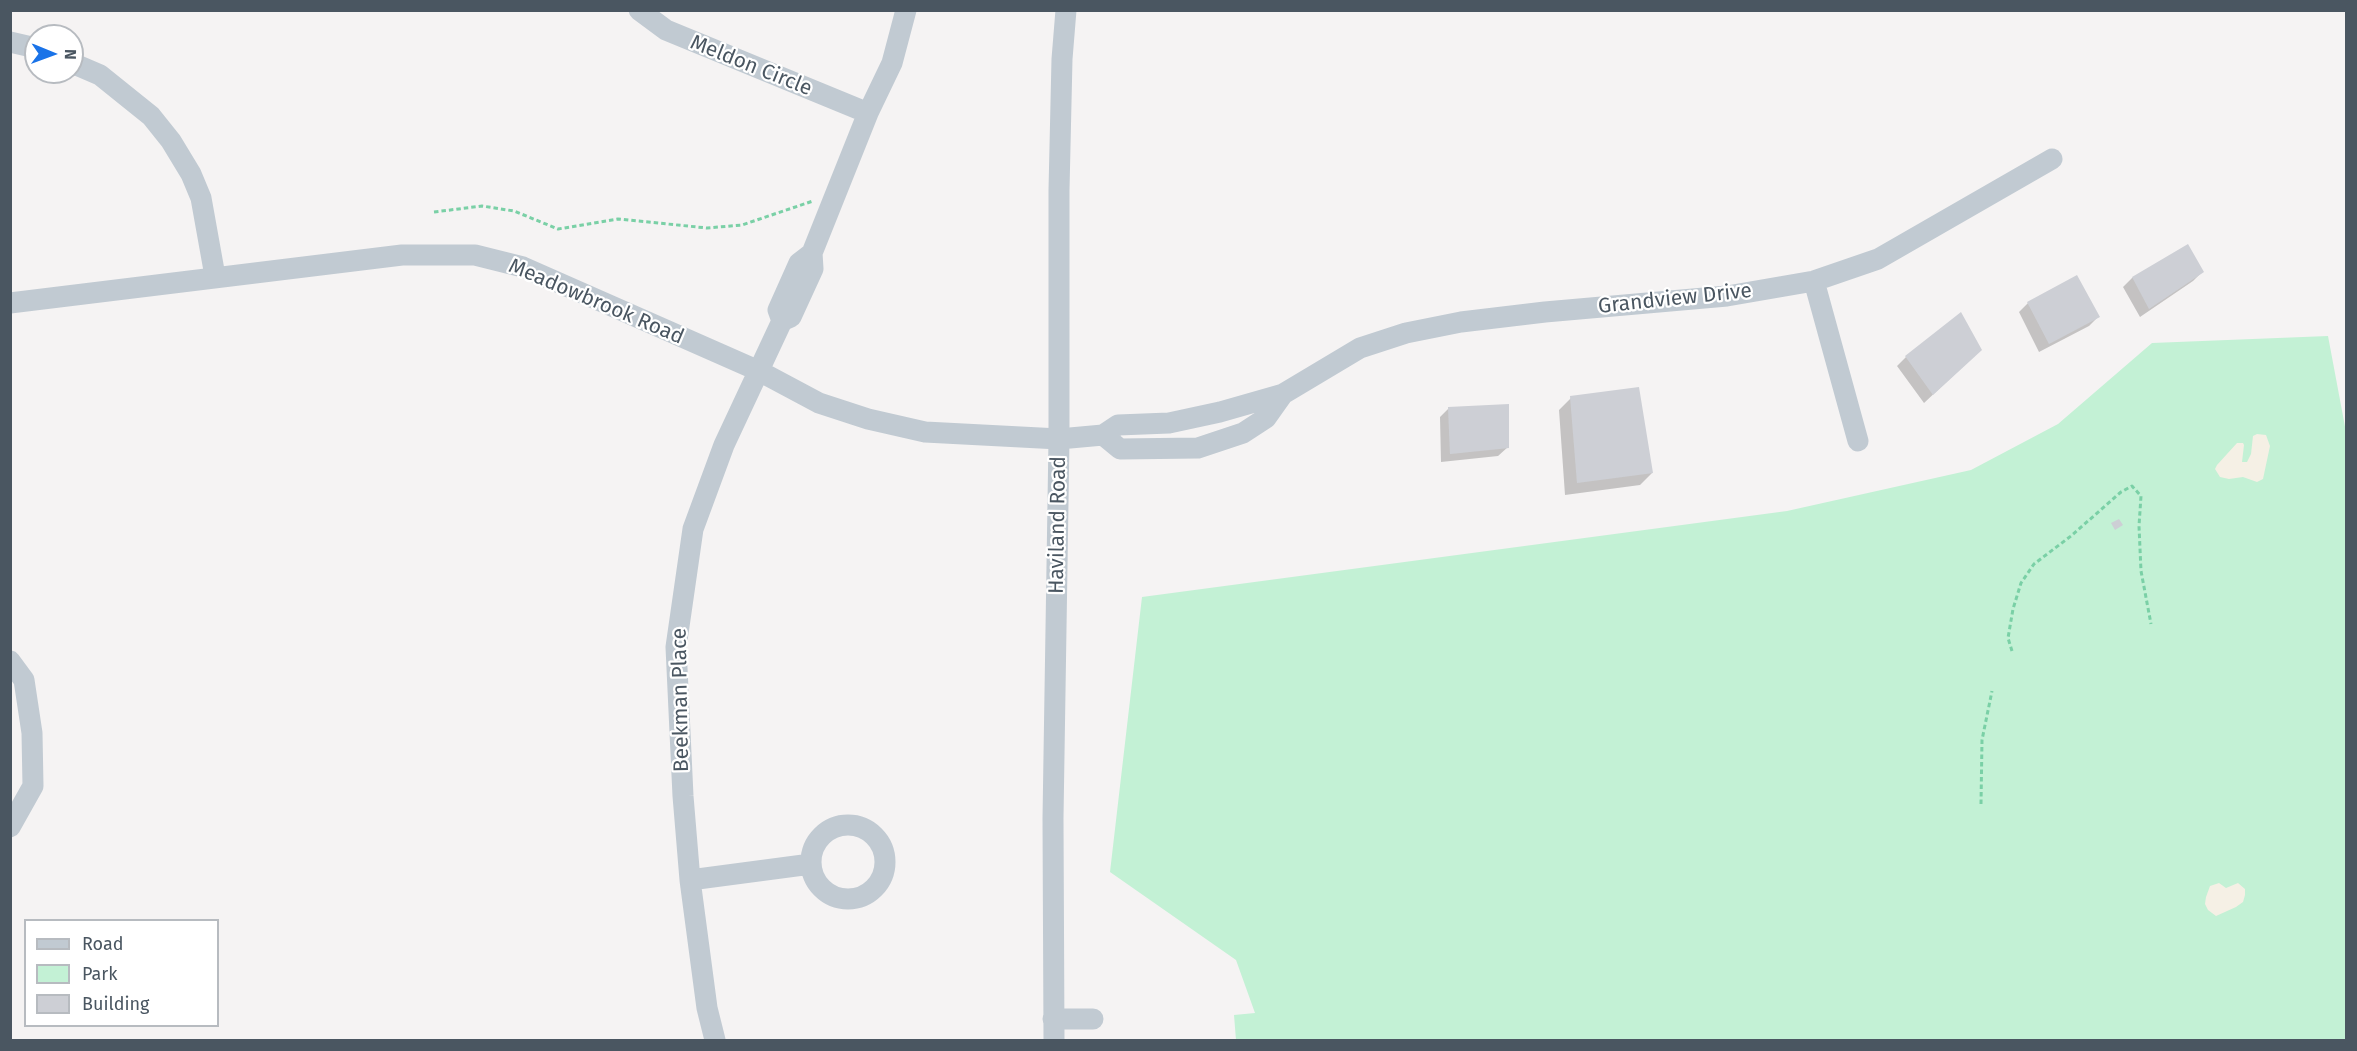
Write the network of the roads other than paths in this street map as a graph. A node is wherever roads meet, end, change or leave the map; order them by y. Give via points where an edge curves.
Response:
1 (639, 10) edge
2 (906, 10) edge
3 (1066, 10) edge
4 (84, 68) edge
5 (868, 113) junction
6 (2052, 159) dead end
7 (215, 276) junction
8 (1814, 281) junction
9 (10, 303) edge
10 (759, 371) junction
11 (1283, 394) junction
12 (1103, 435) junction
13 (1059, 439) junction
14 (1858, 441) dead end
15 (10, 661) edge
16 (10, 827) edge
17 (811, 864) dead end
18 (690, 880) junction
19 (1053, 1018) junction
20 (1093, 1019) dead end
21 (715, 1041) edge
22 (1054, 1041) edge

1 - 5 street, Meldon Circle via 666,30
2 - 5 street via 892,63
3 - 13 street, Haviland Road via 1059,190
4 - 7 street via 100,75 151,116 171,141 201,198
5 - 10 street via 812,253 799,263 778,310 782,321
6 - 8 street, Grandview Drive via 1878,259
7 - 9 street, Meadowbrook Road
7 - 10 street, Meadowbrook Road via 402,255 475,255 523,267
8 - 11 street, Grandview Drive via 1726,296 1461,322 1406,333 1360,348
8 - 14 street
10 - 13 street, Meadowbrook Road via 819,403 925,432
10 - 18 street, Beekman Place via 724,445 693,529 676,648
11 - 12 street, Grandview Drive via 1169,423 1118,425
11 - 12 street, Grandview Drive via 1266,418 1243,433 1198,448 1120,449
12 - 13 street, Meadowbrook Road
13 - 19 street, Haviland Road
15 - 16 street via 24,680 32,733 33,786
17 - 18 street
18 - 21 street, Beekman Place
19 - 20 street
19 - 22 street, Haviland Road

